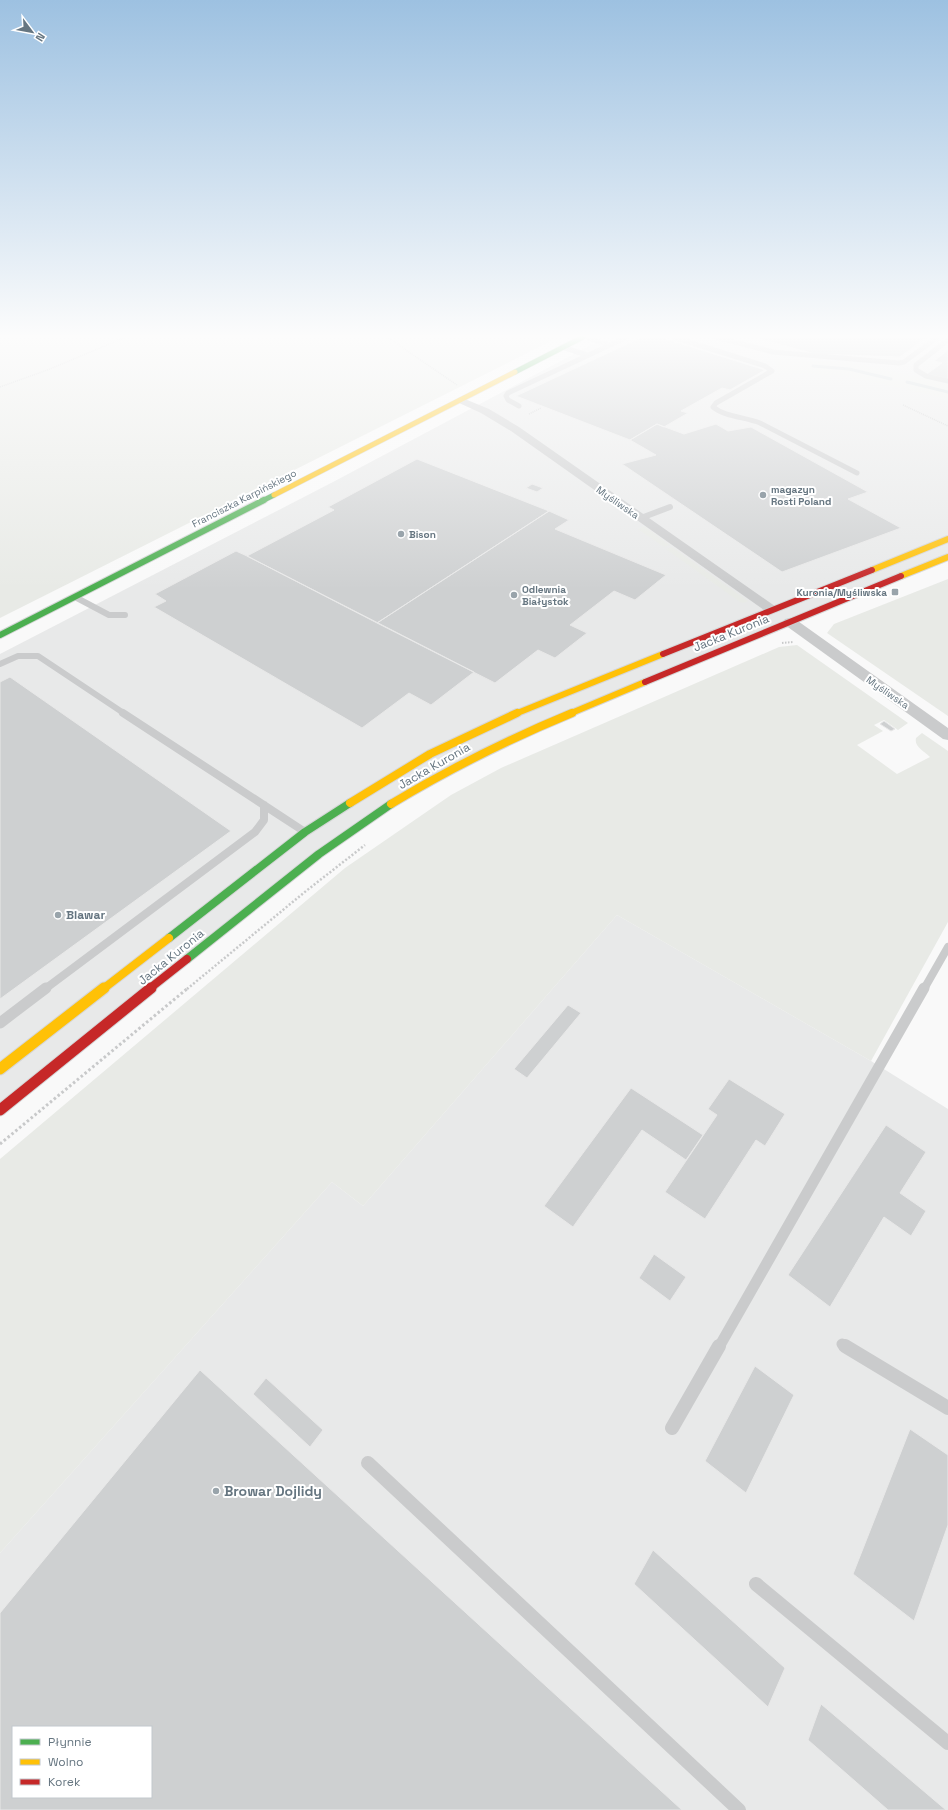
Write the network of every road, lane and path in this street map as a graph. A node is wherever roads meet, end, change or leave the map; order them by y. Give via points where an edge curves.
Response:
1 (418, 421) edge
2 (502, 421) edge
3 (754, 421) edge
4 (938, 421) edge
5 (948, 426) edge
6 (857, 473) dead end
7 (670, 507) dead end
8 (641, 518) junction
9 (948, 539) edge
10 (948, 557) edge
11 (74, 597) junction
12 (772, 609) junction
13 (125, 615) dead end
14 (790, 622) junction
15 (0, 635) edge
16 (797, 641) dead end
17 (776, 644) dead end
18 (0, 664) edge
19 (948, 735) edge
20 (264, 805) junction
21 (305, 832) junction
22 (368, 842) dead end
23 (948, 947) edge
24 (0, 1023) edge
25 (0, 1069) edge
26 (0, 1110) edge
27 (0, 1144) edge
28 (842, 1344) dead end
29 (948, 1408) edge
30 (672, 1428) dead end
31 (368, 1463) dead end
32 (756, 1584) dead end
33 (948, 1743) edge
34 (739, 1810) edge

1 - 11 main road, Franciszka Karpińskiego
2 - 8 street, Myśliwska
3 - 6 lane
4 - 5 path
7 - 8 lane
8 - 12 street, Myśliwska
9 - 12 main road, Jacka Kuronia
10 - 14 main road, Jacka Kuronia
11 - 13 lane via 108,615
11 - 15 main road, Franciszka Karpińskiego
12 - 14 main road
12 - 21 main road, Jacka Kuronia via 499,720 430,754
14 - 19 street, Myśliwska
14 - 26 main road, Jacka Kuronia via 487,749 396,802 338,840 286,879
16 - 17 path
18 - 20 lane via 14,656 38,656
20 - 21 lane
20 - 24 lane via 266,816 262,826
21 - 25 main road, Jacka Kuronia
22 - 27 path
23 - 30 lane
28 - 29 lane
31 - 34 lane
32 - 33 lane

